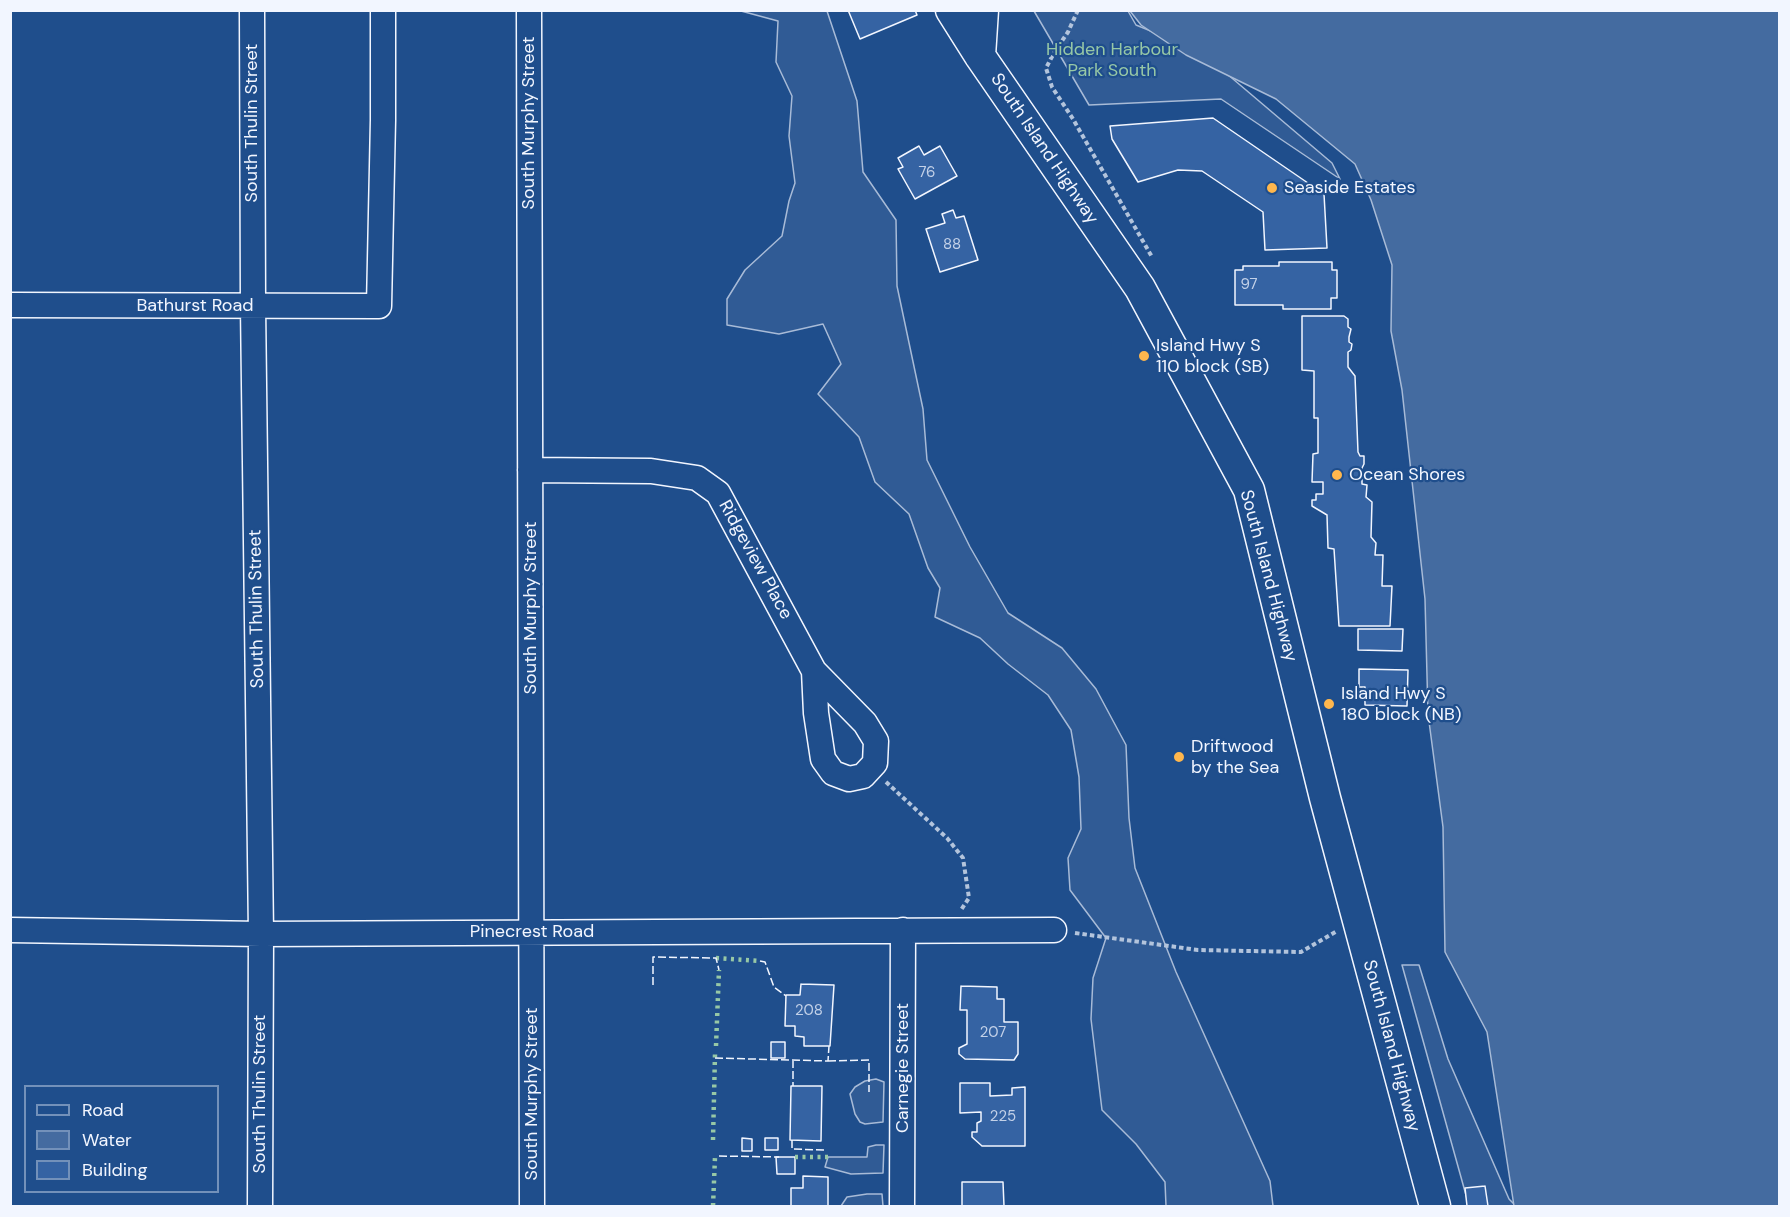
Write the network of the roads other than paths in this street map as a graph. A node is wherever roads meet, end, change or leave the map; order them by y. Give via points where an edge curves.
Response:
1 (252, 10) edge
2 (383, 10) edge
3 (530, 10) edge
4 (951, 10) edge
5 (983, 10) edge
6 (980, 56) junction
7 (10, 305) edge
8 (253, 306) junction
9 (530, 470) junction
10 (814, 670) junction
11 (10, 930) edge
12 (903, 930) junction
13 (1054, 930) road end
14 (531, 932) junction
15 (261, 934) junction
16 (260, 1206) edge
17 (532, 1206) edge
18 (902, 1206) edge
19 (1435, 1206) edge

1 - 8 street, South Thulin Street
2 - 8 street, Bathurst Road via 379,306
3 - 9 street, South Murphy Street
4 - 6 main road, South Island Highway
5 - 6 main road
6 - 19 main road, South Island Highway via 1140,288 1249,490 1325,798
7 - 8 street, Bathurst Road
8 - 15 street, South Thulin Street
9 - 10 street, Ridgeview Place via 651,471 697,478 718,493
9 - 14 street, South Murphy Street
10 - 10 street, Ridgeview Place via 823,759 833,773 849,779 863,776 875,763 876,741 865,723
11 - 15 street, Pinecrest Road
12 - 13 street, Pinecrest Road
12 - 14 street, Pinecrest Road
12 - 18 street, Carnegie Street
14 - 15 street, Pinecrest Road
14 - 17 street, South Murphy Street
15 - 16 street, South Thulin Street

